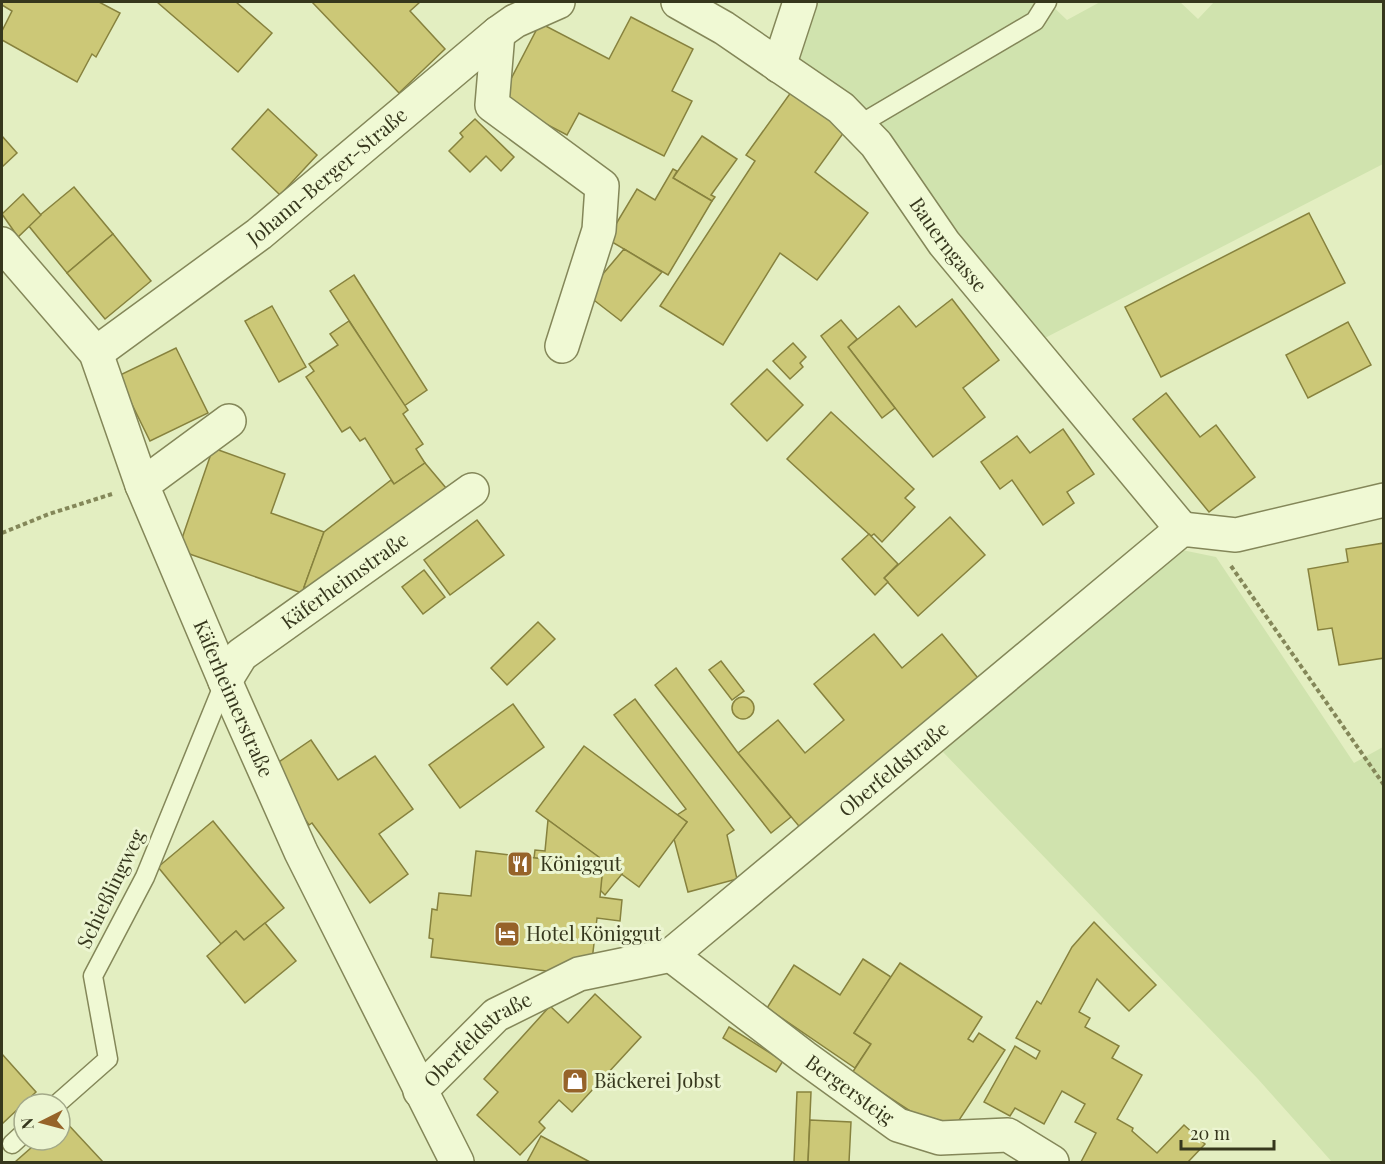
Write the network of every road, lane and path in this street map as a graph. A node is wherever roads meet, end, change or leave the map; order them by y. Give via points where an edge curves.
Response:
1 (558, 2) edge
2 (678, 2) edge
3 (800, 2) edge
4 (1047, 2) edge
5 (498, 33) junction
6 (779, 66) junction
7 (857, 126) junction
8 (2, 244) edge
9 (562, 346) dead end
10 (96, 353) junction
11 (229, 421) dead end
12 (142, 485) junction
13 (472, 490) dead end
14 (1383, 500) edge
15 (1182, 529) junction
16 (2, 533) edge
17 (1224, 556) dead end
18 (225, 681) junction
19 (1383, 785) edge
20 (671, 955) junction
21 (420, 1091) junction
22 (71, 1092) edge
23 (457, 1162) edge
24 (1053, 1162) edge

1 - 5 street, Johann-Berger-Straße
2 - 6 street, Bauerngasse
3 - 6 street
4 - 7 lane via 1035,21
5 - 9 street via 492,105 602,186 599,230
5 - 10 street, Johann-Berger-Straße via 259,234
6 - 7 street, Bauerngasse via 840,108
7 - 15 street, Bauerngasse via 876,144 944,243
8 - 10 street, Käferheimerstraße
10 - 12 street, Käferheimerstraße
11 - 12 street
12 - 16 path
12 - 18 street, Käferheimerstraße
13 - 18 street, Käferheimstraße via 241,655
14 - 15 street via 1236,535
15 - 20 street, Oberfeldstraße
17 - 19 path
18 - 21 street, Käferheimerstraße via 301,852
18 - 22 lane, Schießlingweg via 145,877 93,976 108,1059
20 - 21 street, Oberfeldstraße via 579,974 496,1015
20 - 24 street, Bergersteig via 898,1125 940,1138 1008,1135
21 - 23 street, Käferheimerstraße

